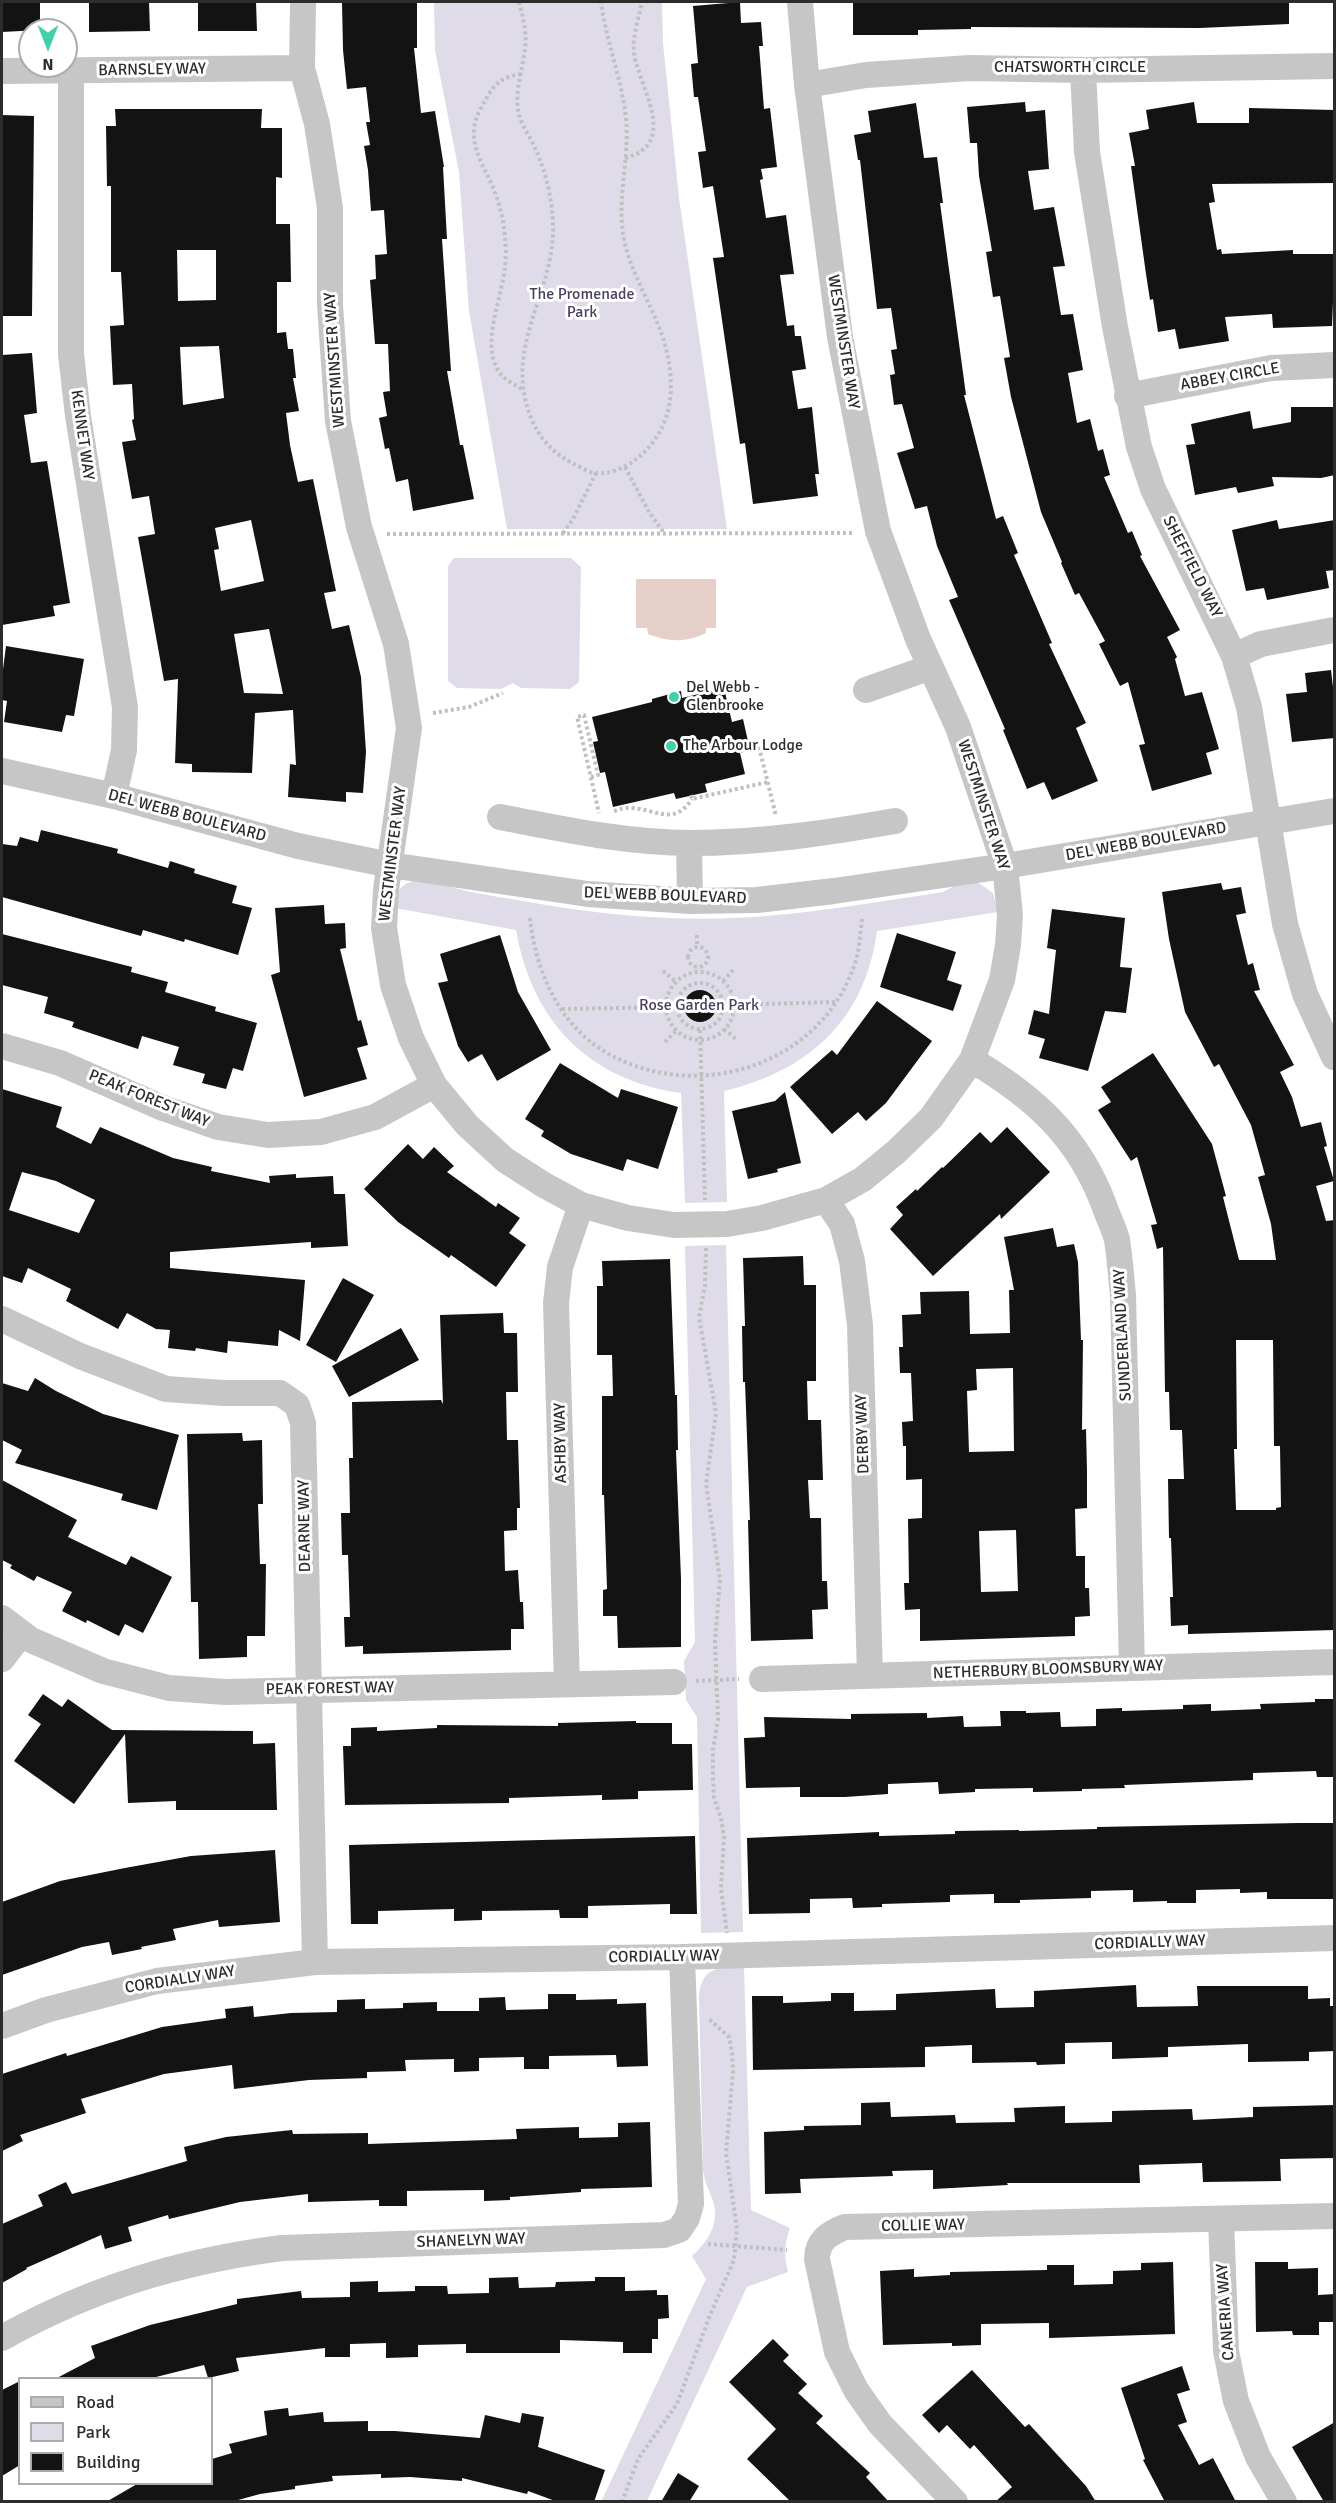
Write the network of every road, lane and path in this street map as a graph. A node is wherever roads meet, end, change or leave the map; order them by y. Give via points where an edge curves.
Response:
1 (303, 2) edge
2 (519, 2) edge
3 (601, 2) edge
4 (642, 2) edge
5 (800, 2) edge
6 (1335, 66) edge
7 (302, 68) junction
8 (1083, 70) junction
9 (2, 71) edge
10 (18, 71) edge
11 (78, 71) edge
12 (521, 74) junction
13 (71, 78) edge
14 (807, 85) junction
15 (625, 158) junction
16 (1335, 365) edge
17 (522, 389) junction
18 (1127, 396) junction
19 (625, 467) junction
20 (596, 473) junction
21 (562, 533) junction
22 (664, 533) junction
23 (857, 533) dead end
24 (387, 534) dead end
25 (1335, 630) edge
26 (1234, 656) junction
27 (931, 667) junction
28 (866, 690) dead end
29 (503, 693) dead end
30 (433, 713) dead end
31 (759, 747) dead end
32 (2, 771) edge
33 (591, 777) junction
34 (768, 782) junction
35 (114, 796) junction
36 (1335, 811) edge
37 (500, 817) dead end
38 (776, 817) dead end
39 (895, 820) dead end
40 (1270, 821) junction
41 (689, 843) junction
42 (390, 864) junction
43 (1005, 866) junction
44 (690, 901) junction
45 (531, 918) dead end
46 (862, 920) dead end
47 (697, 935) dead end
48 (697, 946) junction
49 (699, 969) junction
50 (733, 970) dead end
51 (663, 971) dead end
52 (675, 981) junction
53 (723, 981) junction
54 (699, 983) junction
55 (837, 1002) junction
56 (724, 1005) junction
57 (734, 1005) junction
58 (677, 1006) junction
59 (666, 1007) junction
60 (561, 1009) junction
61 (720, 1018) junction
62 (681, 1019) junction
63 (728, 1023) junction
64 (672, 1025) junction
65 (724, 1029) junction
66 (677, 1030) junction
67 (700, 1030) junction
68 (701, 1040) junction
69 (735, 1040) dead end
70 (665, 1042) dead end
71 (2, 1046) edge
72 (1334, 1054) edge
73 (972, 1060) junction
74 (702, 1076) junction
75 (434, 1085) junction
76 (826, 1200) junction
77 (580, 1205) junction
78 (705, 1206) dead end
79 (706, 1242) dead end
80 (2, 1319) edge
81 (2, 1618) edge
82 (22, 1634) junction
83 (2, 1659) edge
84 (1335, 1662) edge
85 (1132, 1668) junction
86 (870, 1676) junction
87 (751, 1679) joint
88 (716, 1680) junction
89 (683, 1681) joint
90 (567, 1684) junction
91 (309, 1690) junction
92 (727, 1936) dead end
93 (1335, 1938) edge
94 (682, 1957) junction
95 (315, 1962) junction
96 (703, 2013) dead end
97 (2, 2026) edge
98 (1335, 2216) edge
99 (1221, 2220) junction
100 (708, 2244) dead end
101 (736, 2248) junction
102 (787, 2250) dead end
103 (2, 2338) edge
104 (622, 2502) edge
105 (956, 2502) edge
106 (1284, 2502) edge

1 - 7 street, WESTMINSTER WAY
2 - 12 path via 526,46
3 - 15 path via 621,85
4 - 15 path via 634,53 651,104 653,124 648,144
5 - 14 street, WESTMINSTER WAY
6 - 8 street, CHATSWORTH CIRCLE
7 - 11 street, BARNSLEY WAY
7 - 42 street, WESTMINSTER WAY via 330,208 330,305 338,421 359,528 396,644 409,728
8 - 14 street, CHATSWORTH CIRCLE via 970,68 866,75
8 - 18 street, SHEFFIELD WAY via 1087,152
9 - 10 street, BARNSLEY WAY
12 - 17 path via 518,110 544,173 553,234 543,288 524,342
12 - 17 path via 507,76 493,87 478,112 474,129 479,160 502,214 505,238 505,266 492,326 492,353 498,371
13 - 35 street, KENNET WAY via 71,354 125,707 124,750
14 - 27 street, WESTMINSTER WAY via 840,337 878,531
15 - 19 path via 621,209 624,238 630,263 664,342 670,405 663,428 652,444
16 - 18 street, ABBEY CIRCLE via 1272,368
17 - 20 path via 537,432 546,444 557,454
18 - 26 street, SHEFFIELD WAY via 1153,489
19 - 20 path
19 - 22 path
20 - 21 path
21 - 22 path
21 - 24 path
22 - 23 path
25 - 26 street via 1261,644
26 - 40 street, SHEFFIELD WAY via 1249,707
27 - 28 street
27 - 43 street, WESTMINSTER WAY via 958,727
29 - 30 path via 469,707
31 - 34 path
32 - 35 street, DEL WEBB BOULEVARD
33 - 33 path via 577,717 584,715 598,775
33 - 34 path via 600,815 628,808 674,814 684,810 691,797
34 - 38 path
35 - 42 street, DEL WEBB BOULEVARD via 298,846
36 - 40 street, DEL WEBB BOULEVARD
37 - 41 street via 605,836
39 - 41 street via 819,834
40 - 43 street, DEL WEBB BOULEVARD
40 - 72 street, SHEFFIELD WAY via 1285,924 1305,994
41 - 44 street
42 - 44 street, DEL WEBB BOULEVARD via 588,894
42 - 75 street, WESTMINSTER WAY via 384,928 393,985 411,1038
43 - 44 street, DEL WEBB BOULEVARD via 768,899
43 - 73 street, WESTMINSTER WAY via 1010,915 1004,968
45 - 60 path via 536,955
46 - 55 path via 856,960
47 - 48 path
48 - 49 path via 708,957
48 - 49 path via 688,958
49 - 52 path
49 - 53 path
49 - 54 path
50 - 53 path
51 - 52 path
52 - 59 path
53 - 57 path
54 - 56 path via 714,987
54 - 58 path via 685,989
55 - 57 path
55 - 74 path via 818,1025 783,1053 759,1065
56 - 57 path
56 - 61 path
57 - 63 path
58 - 59 path
58 - 62 path
59 - 60 path
59 - 64 path
60 - 74 path via 582,1034 622,1061 667,1075
61 - 63 path
61 - 67 path via 714,1026
62 - 64 path
62 - 67 path
63 - 65 path
64 - 66 path
65 - 68 path
65 - 69 path
66 - 68 path
66 - 70 path
67 - 68 path
68 - 74 path
71 - 75 street, PEAK FOREST WAY via 60,1063 163,1108 218,1127 268,1135 321,1132 375,1117
73 - 76 street, WESTMINSTER WAY via 931,1118 896,1152 863,1179
73 - 85 street, SUNDERLAND WAY via 1034,1102 1059,1127 1093,1176 1116,1238 1123,1294
74 - 78 path
75 - 77 street, WESTMINSTER WAY via 467,1125 506,1160
76 - 77 street, WESTMINSTER WAY via 727,1224 674,1225
76 - 86 street, DERBY WAY via 842,1224 852,1261 860,1325
77 - 90 street, ASHBY WAY via 560,1267 556,1303
79 - 88 path via 705,1285 699,1317 716,1413 706,1484 720,1579
80 - 91 street, DEARNE WAY via 80,1356 166,1389 280,1393 297,1405 303,1423
81 - 82 street, PEAK FOREST WAY
82 - 83 street
82 - 91 street, PEAK FOREST WAY via 103,1671 169,1688 226,1692
84 - 85 street, NETHERBURY BLOOMSBURY WAY
85 - 86 street, NETHERBURY BLOOMSBURY WAY
86 - 87 street, NETHERBURY BLOOMSBURY WAY
87 - 88 path
88 - 89 path
88 - 92 path via 718,1719 713,1778 724,1837 721,1888
89 - 90 street, PEAK FOREST WAY
90 - 91 street, PEAK FOREST WAY
91 - 95 street, DEARNE WAY
93 - 94 street, CORDIALLY WAY
94 - 95 street, CORDIALLY WAY
94 - 103 street, SHANELYN WAY via 691,2204 679,2230 664,2235 282,2247 227,2255 106,2288
95 - 97 street, CORDIALLY WAY via 157,1982 46,2010
96 - 101 path via 729,2037 732,2052 726,2153 735,2205
98 - 99 street, COLLIE WAY
99 - 105 street, COLLIE WAY via 845,2227 822,2240 817,2259 837,2352 856,2390 880,2424
99 - 106 street, CANERIA WAY via 1226,2351 1236,2401 1258,2457
100 - 101 path
101 - 102 path
101 - 104 path via 730,2275 710,2315 676,2404 638,2459

